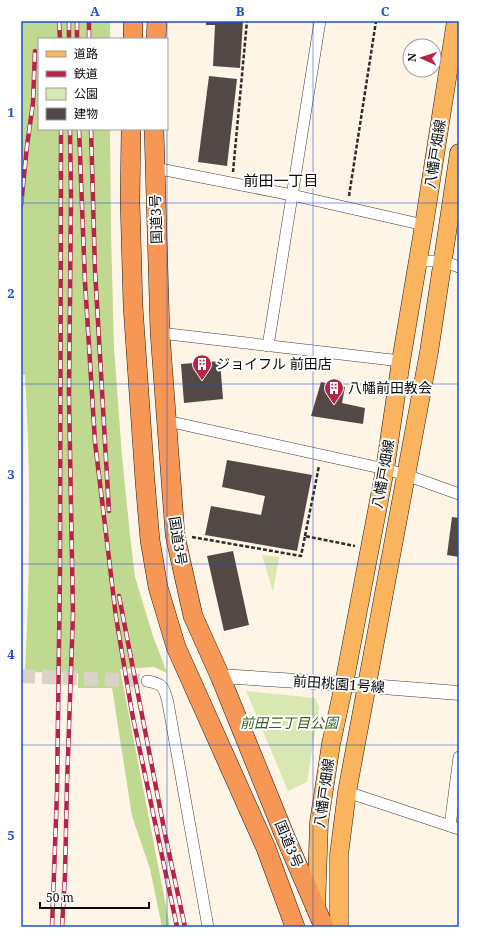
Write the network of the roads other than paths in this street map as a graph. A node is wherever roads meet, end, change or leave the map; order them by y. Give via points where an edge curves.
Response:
1 (133, 21) edge
2 (157, 21) edge
3 (320, 21) edge
4 (456, 21) edge
5 (133, 38) edge
6 (156, 38) edge
7 (131, 130) edge
8 (154, 130) edge
9 (459, 153) edge
10 (155, 168) junction
11 (292, 196) junction
12 (424, 225) junction
13 (418, 261) junction
14 (442, 261) junction
15 (459, 267) edge
16 (160, 333) junction
17 (268, 346) junction
18 (401, 361) junction
19 (167, 421) junction
20 (385, 468) junction
21 (406, 475) junction
22 (459, 494) edge
23 (220, 676) junction
24 (147, 681) tunnel mouth
25 (344, 684) junction
26 (366, 686) junction
27 (459, 693) edge
28 (459, 757) edge
29 (347, 792) junction
30 (454, 828) edge
31 (316, 907) junction
32 (208, 927) edge
33 (295, 927) edge
34 (316, 927) edge
35 (324, 927) edge
36 (339, 927) edge

1 - 5 highway
2 - 6 highway
3 - 11 street
4 - 12 main road, 八幡戸畑線
7 - 33 highway, 国道3号 via 133,306 150,540 158,587 176,647 266,848
8 - 10 highway, 国道3号
9 - 14 main road, 八幡戸畑線
10 - 11 street
10 - 16 highway, 国道3号
11 - 12 street
11 - 17 street
12 - 13 main road, 八幡戸畑線
13 - 14 street
13 - 18 main road, 八幡戸畑線
14 - 15 street
14 - 21 main road, 八幡戸畑線 via 429,352
16 - 17 street
16 - 19 highway, 国道3号
17 - 18 street
18 - 20 main road, 八幡戸畑線
19 - 20 street
19 - 23 highway, 国道3号 via 175,534 193,616
20 - 21 street
20 - 25 main road, 八幡戸畑線
21 - 22 street
21 - 26 main road, 八幡戸畑線
23 - 25 street, 前田桃園1号線
23 - 31 highway, 国道3号
24 - 32 street via 164,688 168,703
25 - 26 street, 前田桃園1号線
25 - 31 main road, 八幡戸畑線 via 331,744 319,822
26 - 27 street, 前田桃園1号線
26 - 29 main road, 八幡戸畑線
28 - 30 street
29 - 30 street
29 - 36 main road, 八幡戸畑線 via 339,855
31 - 34 main road, 八幡戸畑線
31 - 35 highway, 国道3号

